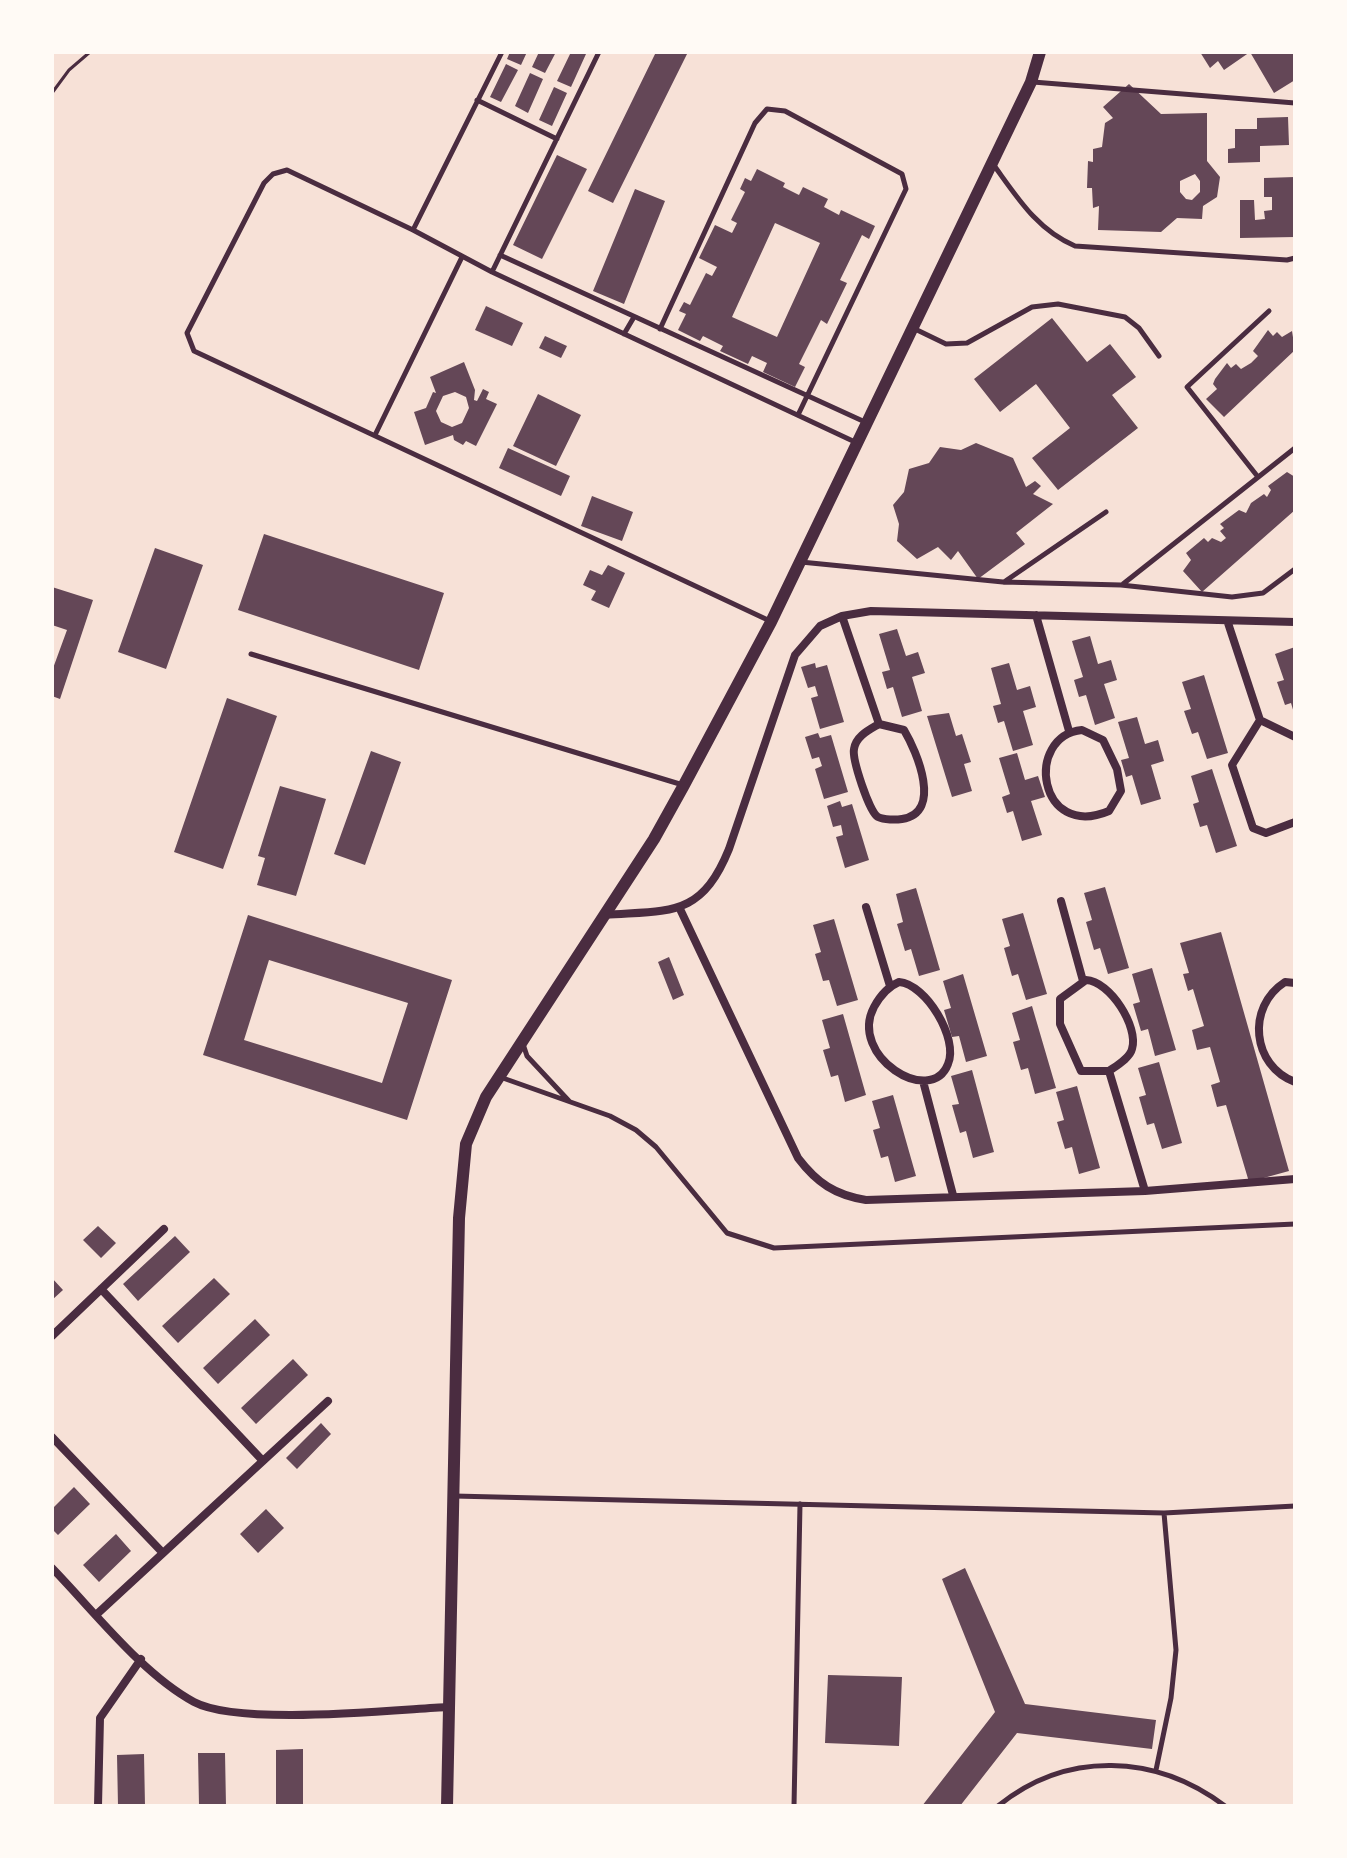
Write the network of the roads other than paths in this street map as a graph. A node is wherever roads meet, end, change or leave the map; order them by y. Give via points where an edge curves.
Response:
1 (502, 52) edge
2 (599, 52) edge
3 (1040, 52) edge
4 (1031, 82) junction
5 (477, 100) junction
6 (1295, 103) edge
7 (557, 139) junction
8 (992, 164) junction
9 (413, 230) junction
10 (500, 255) junction
11 (462, 257) junction
12 (1295, 258) edge
13 (492, 272) junction
14 (1269, 311) dead end
15 (634, 317) junction
16 (911, 326) junction
17 (660, 329) junction
18 (624, 334) junction
19 (1159, 356) dead end
20 (807, 396) junction
21 (798, 415) junction
22 (865, 422) junction
23 (376, 433) junction
24 (855, 442) junction
25 (1295, 448) edge
26 (1258, 477) junction
27 (1106, 512) dead end
28 (800, 562) junction
29 (1295, 569) edge
30 (1003, 582) junction
31 (1121, 585) junction
32 (1036, 615) junction
33 (842, 616) junction
34 (771, 622) junction
35 (1295, 622) edge
36 (1228, 623) junction
37 (251, 654) dead end
38 (1260, 720) junction
39 (879, 724) junction
40 (1069, 731) junction
41 (1295, 737) edge
42 (684, 785) junction
43 (1295, 822) edge
44 (1061, 901) dead end
45 (866, 907) dead end
46 (680, 909) junction
47 (605, 915) junction
48 (1083, 981) junction
49 (1295, 983) edge
50 (890, 986) junction
51 (521, 1039) junction
52 (1109, 1071) junction
53 (497, 1076) junction
54 (923, 1081) junction
55 (1295, 1082) edge
56 (570, 1102) junction
57 (1295, 1179) edge
58 (1145, 1191) junction
59 (953, 1195) junction
60 (1295, 1224) edge
61 (164, 1229) dead end
62 (101, 1289) junction
63 (52, 1336) edge
64 (328, 1401) dead end
65 (52, 1437) edge
66 (263, 1461) junction
67 (453, 1496) junction
68 (800, 1504) junction
69 (1295, 1506) edge
70 (1164, 1513) junction
71 (162, 1552) junction
72 (53, 1573) edge
73 (97, 1614) junction
74 (141, 1659) junction
75 (448, 1707) junction
76 (1156, 1770) junction
77 (98, 1806) edge
78 (447, 1806) edge
79 (794, 1806) edge
80 (998, 1806) edge
81 (1225, 1806) edge

1 - 5 lane
2 - 7 lane
3 - 4 street
4 - 6 lane
4 - 8 street
5 - 7 lane
5 - 9 lane
7 - 10 lane
8 - 12 lane via 1036,221 1075,246
8 - 16 street
9 - 11 lane
9 - 23 lane via 287,170 273,174 187,333 194,351
10 - 13 lane
10 - 15 lane
11 - 13 lane
11 - 23 lane
13 - 18 lane
14 - 26 lane via 1187,387
15 - 17 lane
15 - 18 lane
16 - 19 lane via 957,345 1032,307 1058,304 1125,317
16 - 22 street
17 - 20 lane
17 - 20 lane via 755,123 767,109 785,111 906,180
18 - 21 lane
20 - 21 lane
20 - 22 lane
21 - 24 lane
22 - 24 street
23 - 34 lane
24 - 28 street
25 - 26 lane
26 - 31 lane
27 - 30 lane
28 - 30 lane
28 - 34 street
29 - 31 lane via 1250,597
30 - 31 lane
32 - 33 street via 871,611
32 - 36 street
32 - 40 street
33 - 39 street
33 - 46 street via 820,626 795,655 720,872 703,894
34 - 42 street
35 - 36 street
36 - 38 street
37 - 42 lane
38 - 41 street
38 - 43 street via 1236,755 1232,775 1249,823 1259,832
39 - 39 street via 904,730 925,788 926,800 905,819 884,819 871,810 854,756 860,737
40 - 40 street via 1090,731 1103,740 1120,780 1117,801 1094,817 1064,813 1048,779 1045,760
42 - 47 street
44 - 48 street
45 - 50 street
46 - 47 street
46 - 59 street via 810,1174 833,1192 866,1200
47 - 51 street
48 - 52 street via 1095,980 1108,989 1128,1028 1133,1049
48 - 52 street via 1060,999 1060,1024 1081,1071
49 - 55 street via 1285,982 1266,997 1259,1012 1267,1062 1274,1072
50 - 54 street via 871,1014 870,1038 893,1070
50 - 54 street via 910,983 918,989 943,1028 949,1064 939,1076
51 - 53 street
51 - 56 lane via 527,1056
52 - 58 street
53 - 56 lane
53 - 67 street via 475,1119 462,1171
54 - 59 street
56 - 60 lane via 636,1130 727,1233 774,1248
57 - 58 street
58 - 59 street
61 - 62 street
62 - 63 street
62 - 66 street
64 - 66 street
65 - 71 street
66 - 71 street
67 - 68 lane
67 - 75 street
68 - 70 lane
68 - 79 lane
69 - 70 lane
70 - 76 lane via 1176,1650
71 - 73 street
72 - 73 street
73 - 74 street
74 - 75 street via 194,1702 236,1714
74 - 77 street via 100,1718
75 - 78 street
76 - 80 lane via 1096,1765 1066,1770 1038,1780
76 - 81 lane

